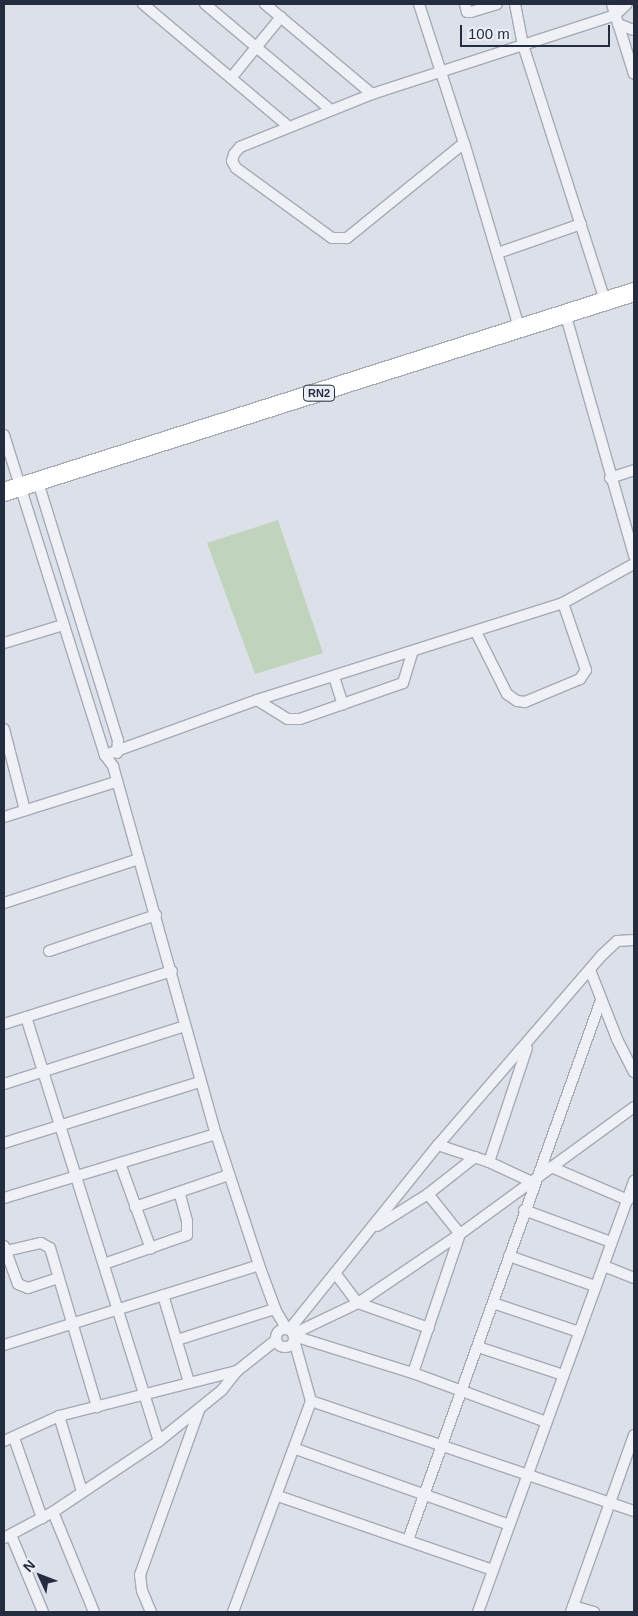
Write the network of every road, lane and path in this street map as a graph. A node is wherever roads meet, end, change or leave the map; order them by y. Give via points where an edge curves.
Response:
1 (143, 4) edge
2 (205, 4) edge
3 (265, 4) edge
4 (419, 4) edge
5 (465, 4) edge
6 (497, 4) edge
7 (515, 4) edge
8 (612, 4) edge
9 (627, 4) edge
10 (281, 17) junction
11 (617, 20) junction
12 (634, 30) edge
13 (524, 45) junction
14 (257, 47) junction
15 (440, 72) junction
16 (634, 74) edge
17 (232, 78) junction
18 (372, 94) junction
19 (331, 110) junction
20 (289, 126) junction
21 (464, 143) junction
22 (581, 224) junction
23 (498, 253) junction
24 (634, 292) edge
25 (605, 300) junction
26 (565, 313) junction
27 (519, 327) junction
28 (4, 435) edge
29 (634, 470) edge
30 (610, 478) junction
31 (38, 482) junction
32 (11, 490) edge
33 (634, 556) edge
34 (634, 564) edge
35 (563, 603) junction
36 (63, 625) junction
37 (476, 632) junction
38 (4, 642) edge
39 (412, 653) junction
40 (334, 677) junction
41 (257, 700) junction
42 (343, 705) junction
43 (4, 730) edge
44 (118, 750) junction
45 (105, 754) junction
46 (113, 766) junction
47 (116, 782) junction
48 (25, 810) junction
49 (4, 817) edge
50 (139, 859) junction
51 (4, 903) edge
52 (156, 915) junction
53 (634, 940) edge
54 (49, 950) dead end
55 (590, 970) junction
56 (172, 971) junction
57 (601, 1000) junction
58 (26, 1016) junction
59 (4, 1024) edge
60 (184, 1026) junction
61 (529, 1042) junction
62 (44, 1072) junction
63 (634, 1072) edge
64 (200, 1082) junction
65 (4, 1084) edge
66 (634, 1107) edge
67 (60, 1126) junction
68 (216, 1134) junction
69 (4, 1143) edge
70 (438, 1145) junction
71 (475, 1157) junction
72 (489, 1162) junction
73 (120, 1163) junction
74 (552, 1167) junction
75 (230, 1175) junction
76 (76, 1176) junction
77 (534, 1178) junction
78 (634, 1180) edge
79 (179, 1192) junction
80 (428, 1194) junction
81 (4, 1198) edge
82 (628, 1200) junction
83 (135, 1206) junction
84 (524, 1210) junction
85 (370, 1231) junction
86 (460, 1234) junction
87 (611, 1242) junction
88 (5, 1248) edge
89 (151, 1249) junction
90 (509, 1256) junction
91 (104, 1264) junction
92 (259, 1265) junction
93 (604, 1266) junction
94 (335, 1273) junction
95 (58, 1278) junction
96 (634, 1278) edge
97 (595, 1286) junction
98 (163, 1295) junction
99 (358, 1303) junction
100 (493, 1303) junction
101 (118, 1309) junction
102 (275, 1310) junction
103 (72, 1324) junction
104 (429, 1328) junction
105 (578, 1332) junction
106 (287, 1337) junction
107 (178, 1340) junction
108 (4, 1345) edge
109 (478, 1347) junction
110 (237, 1371) junction
111 (413, 1373) junction
112 (563, 1375) junction
113 (190, 1382) junction
114 (461, 1390) junction
115 (144, 1393) junction
116 (311, 1401) junction
117 (97, 1407) junction
118 (199, 1410) junction
119 (59, 1416) junction
120 (546, 1422) junction
121 (634, 1435) edge
122 (9, 1439) edge
123 (159, 1441) junction
124 (443, 1444) junction
125 (296, 1449) junction
126 (530, 1473) junction
127 (82, 1492) junction
128 (425, 1493) junction
129 (278, 1496) junction
130 (611, 1502) junction
131 (634, 1511) edge
132 (53, 1512) junction
133 (42, 1518) junction
134 (509, 1524) junction
135 (7, 1536) edge
136 (408, 1540) junction
137 (493, 1570) junction
138 (572, 1609) edge
139 (43, 1612) edge
140 (94, 1612) edge
141 (151, 1612) edge
142 (233, 1612) edge
143 (478, 1612) edge
144 (594, 1612) edge

1 - 17 street
2 - 14 street
3 - 10 street
4 - 15 street
5 - 6 street via 467,12
7 - 13 street
8 - 11 street
9 - 11 street
10 - 14 street
10 - 18 street
11 - 12 street
11 - 13 street
11 - 16 street
13 - 15 street
13 - 22 street
14 - 17 street
14 - 19 street
15 - 18 street
15 - 21 street
17 - 20 street
18 - 19 street
19 - 20 street
20 - 21 street via 240,147 232,161 236,168 332,238 347,238
21 - 23 street
22 - 23 street
22 - 25 street
23 - 27 street
24 - 25 highway, RN2
25 - 26 highway, RN2
26 - 27 highway, RN2
26 - 30 street
27 - 31 highway, RN2
28 - 32 street
29 - 30 street
30 - 33 street
31 - 32 highway, RN2
31 - 44 street via 99,676
32 - 36 street
34 - 35 street
35 - 37 street
35 - 37 street via 586,670 580,679 525,702 507,694
36 - 38 street
36 - 45 street
37 - 39 street
39 - 40 street
39 - 42 street via 403,684
40 - 41 street
40 - 42 street
41 - 42 street via 293,720
41 - 44 street
43 - 48 street
44 - 45 street
44 - 46 street
45 - 46 street
46 - 47 street
47 - 48 street
47 - 50 street
48 - 49 street
50 - 51 street
50 - 52 street
52 - 54 street
52 - 56 street
53 - 55 street via 617,941
55 - 57 street
55 - 61 street
56 - 58 street
56 - 60 street
57 - 63 street
57 - 77 street
58 - 59 street
58 - 62 street
60 - 62 street
60 - 64 street
61 - 70 street
61 - 72 street
62 - 65 street
62 - 67 street
64 - 67 street
64 - 68 street
66 - 74 street
67 - 69 street
67 - 76 street
68 - 73 street
68 - 75 street
70 - 71 street
70 - 85 street
71 - 72 street
71 - 80 street
72 - 77 street
73 - 76 street
73 - 83 street
74 - 77 street
74 - 82 street
75 - 79 street
75 - 92 street
76 - 81 street
76 - 91 street
77 - 84 street
77 - 86 street
78 - 82 street
79 - 83 street
79 - 89 street via 187,1221 187,1235
80 - 85 street
80 - 86 street
82 - 87 street
83 - 89 street
84 - 87 street
84 - 90 street
85 - 94 street
86 - 99 street
86 - 104 street
87 - 93 street
88 - 95 street via 44,1244 50,1248
88 - 95 street via 13,1279 23,1288
89 - 91 street
90 - 97 street
90 - 100 street
91 - 101 street
92 - 98 street
92 - 102 street
93 - 96 street
93 - 97 street
94 - 99 street
94 - 106 street
95 - 103 street
97 - 105 street
98 - 101 street
98 - 107 street
99 - 104 street
99 - 106 street
100 - 105 street
100 - 109 street
101 - 103 street
101 - 115 street
102 - 106 street
102 - 107 street
103 - 108 street
103 - 117 street
104 - 111 street
105 - 112 street
106 - 110 street
106 - 111 street
106 - 116 street via 303,1365
107 - 113 street
109 - 112 street
109 - 114 street
110 - 113 street
110 - 118 street via 222,1390
111 - 114 street
112 - 120 street
113 - 115 street
114 - 120 street
114 - 124 street
115 - 117 street
115 - 123 street
116 - 124 street
116 - 125 street
117 - 119 street
118 - 123 street
118 - 141 street via 140,1575 142,1591
119 - 122 street
119 - 127 street
120 - 126 street
121 - 130 street
122 - 133 street
123 - 127 street
124 - 126 street
124 - 128 street
125 - 128 street
125 - 129 street
126 - 130 street
126 - 134 street
127 - 132 street
128 - 134 street
128 - 136 street
129 - 136 street
129 - 142 street
130 - 131 street
130 - 138 street
132 - 133 street
132 - 140 street
133 - 135 street
134 - 137 street
135 - 139 street
136 - 137 street
137 - 143 street
138 - 144 street

